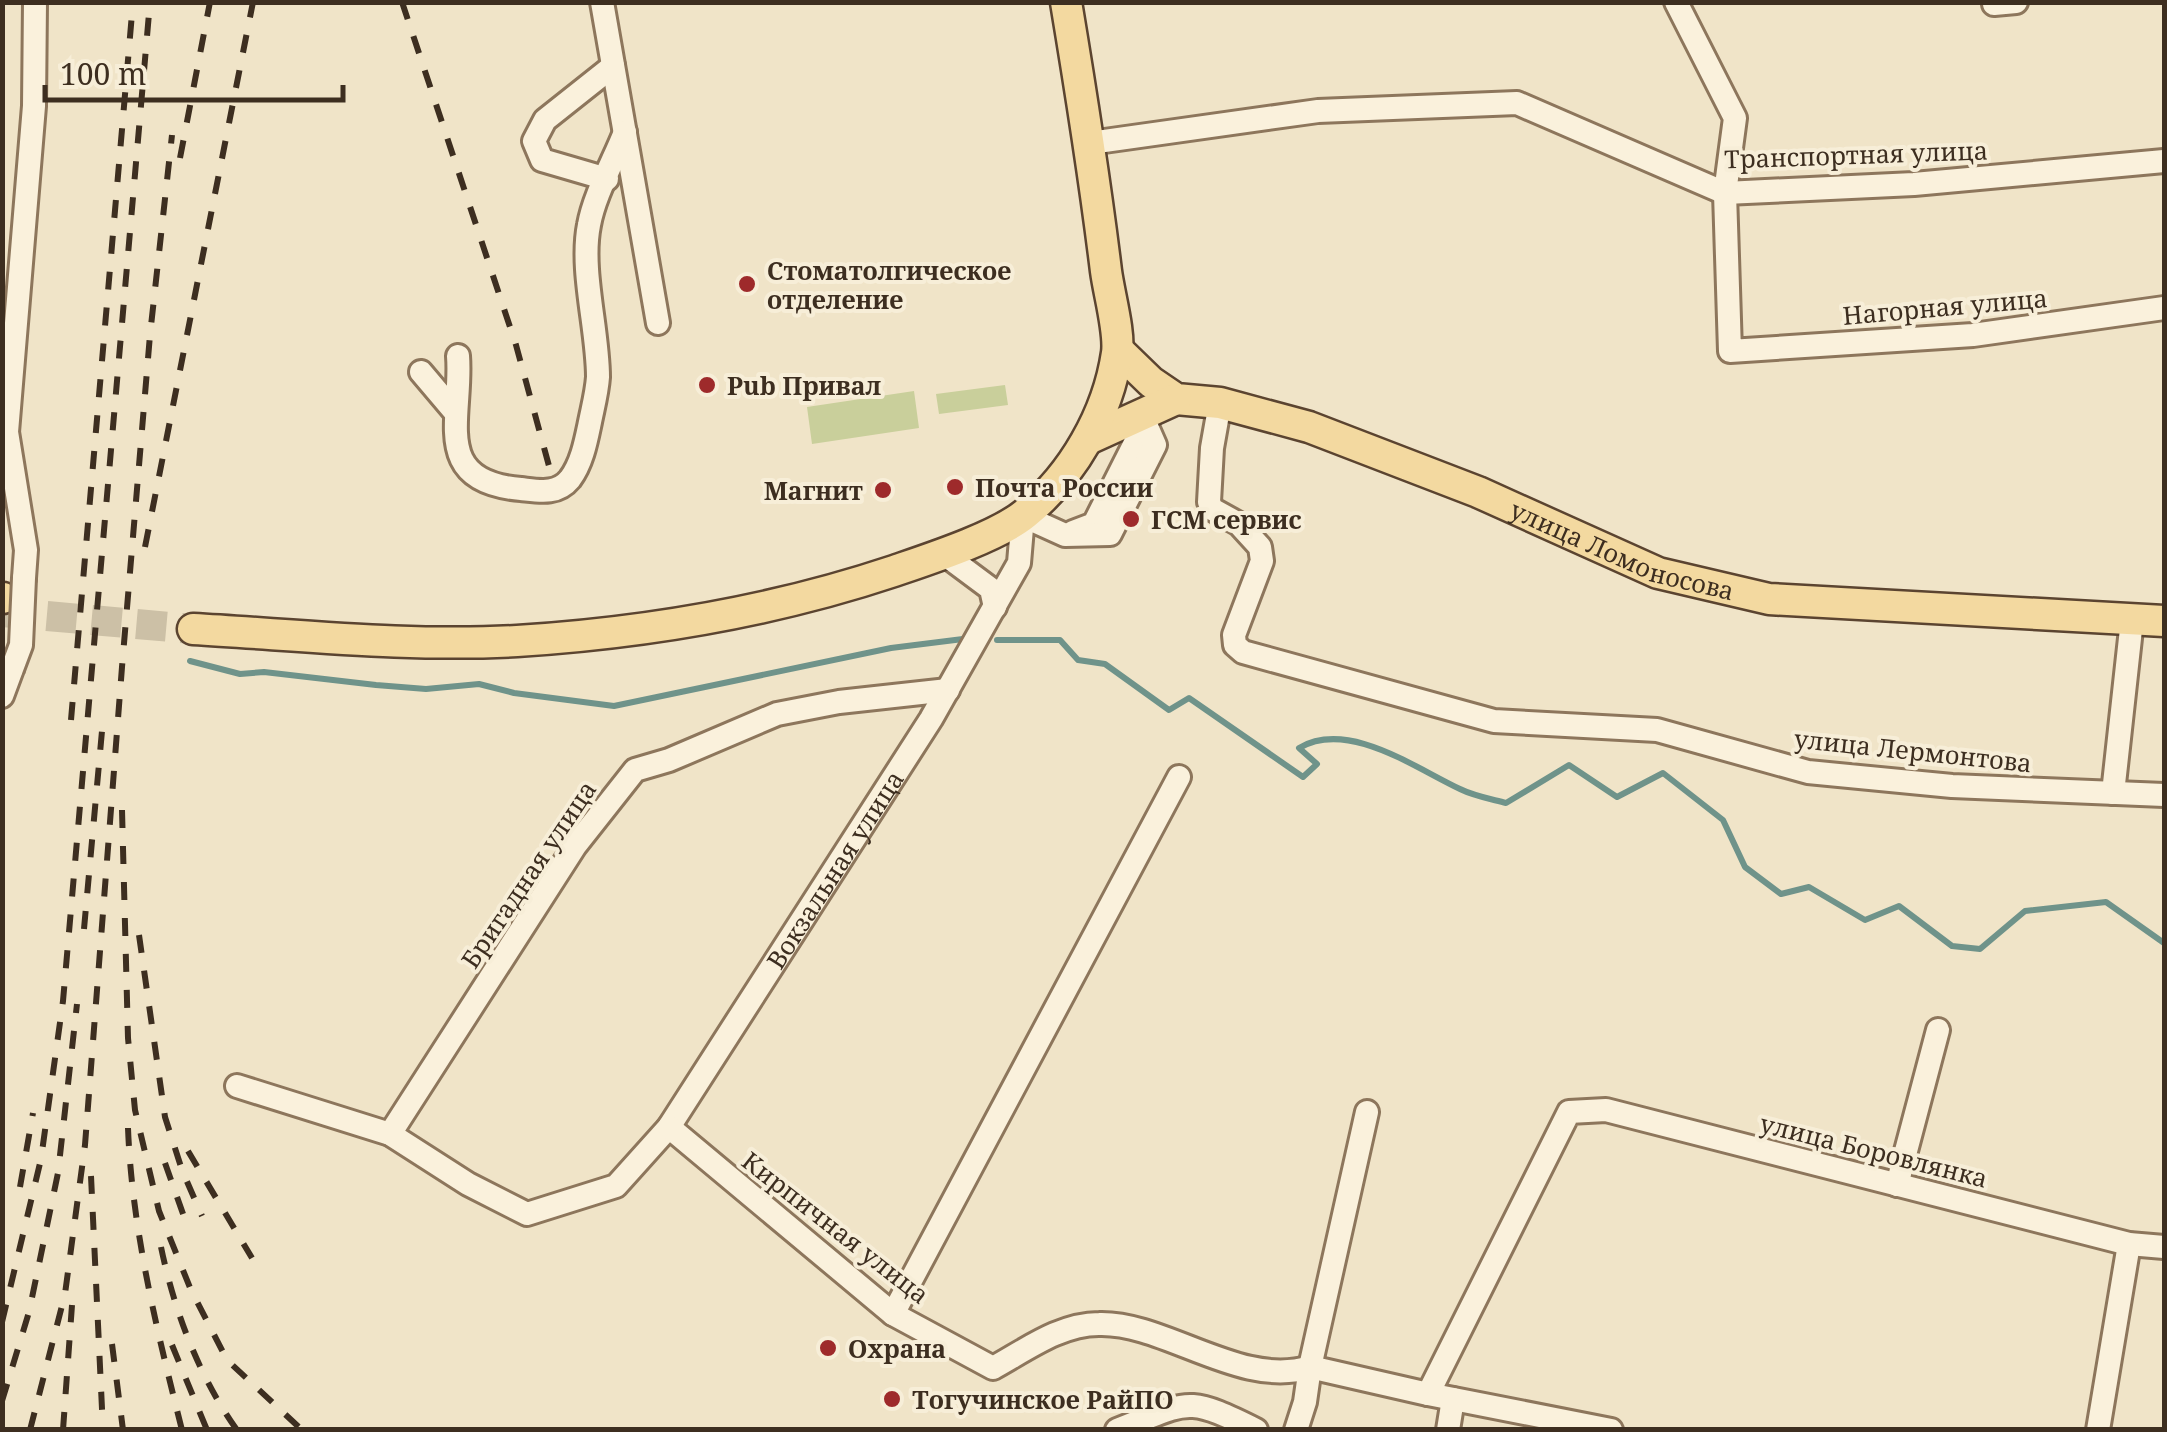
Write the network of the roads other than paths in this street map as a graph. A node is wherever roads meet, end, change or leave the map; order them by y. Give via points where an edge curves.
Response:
1 (35, 2) edge
2 (602, 2) edge
3 (1066, 2) edge
4 (1676, 2) edge
5 (613, 66) junction
6 (624, 132) junction
7 (1090, 143) junction
8 (2164, 161) edge
9 (606, 178) junction
10 (1725, 193) junction
11 (2164, 308) edge
12 (658, 322) dead end
13 (1118, 350) junction
14 (458, 356) dead end
15 (421, 372) dead end
16 (7, 386) edge
17 (1176, 399) junction
18 (1220, 403) junction
19 (454, 411) junction
20 (1143, 418) junction
21 (1088, 439) junction
22 (7, 459) edge
23 (1023, 516) junction
24 (944, 554) junction
25 (996, 607) junction
26 (2132, 620) junction
27 (192, 621) tunnel mouth
28 (2164, 621) edge
29 (948, 690) junction
30 (2, 696) edge
31 (1179, 777) dead end
32 (2113, 793) junction
33 (2164, 796) edge
34 (1938, 1030) dead end
35 (236, 1086) dead end
36 (1368, 1112) dead end
37 (668, 1127) junction
38 (390, 1134) junction
39 (1897, 1185) junction
40 (2129, 1244) junction
41 (2164, 1247) edge
42 (894, 1314) junction
43 (1310, 1367) junction
44 (1428, 1394) junction
45 (1453, 1399) junction
46 (1295, 1427) edge
47 (1116, 1430) edge
48 (1256, 1430) edge
49 (1448, 1430) edge
50 (1611, 1430) edge
51 (2098, 1430) edge

1 - 16 street via 34,106
2 - 5 street
3 - 7 main road
4 - 10 street via 1735,118
5 - 6 street
5 - 9 street via 545,120 534,141 542,160
6 - 9 street
6 - 12 street
7 - 10 street, Транспортная улица via 1318,112 1517,103
7 - 13 main road
8 - 10 street, Транспортная улица
9 - 19 street via 588,225 598,379 585,447 569,481 552,492 493,487 472,473 458,451
10 - 11 street, Нагорная улица via 1730,352 1973,335
13 - 17 main road
13 - 21 main road
14 - 19 street
15 - 19 street
16 - 22 street
17 - 18 main road, улица Ломоносова
17 - 20 main road
18 - 26 main road, улица Ломоносова via 1309,427 1478,492 1658,574 1769,599
18 - 32 street, улица Лермонтова via 1209,502 1260,547 1262,560 1234,635 1235,645 1251,654 1494,721 1657,730 1808,772
20 - 21 main road
20 - 23 street via 1155,445 1110,534 1065,535
21 - 23 main road
22 - 30 street, bridge via 26,550 21,645
23 - 24 main road
23 - 25 street, Вокзальная улица via 1019,563
24 - 25 street via 990,589
24 - 27 main road via 762,607 516,640 338,637
25 - 29 street, Вокзальная улица
26 - 28 main road, улица Ломоносова
26 - 32 street
29 - 37 street, Вокзальная улица
29 - 38 street, Бригадная улица via 777,714 635,770 575,846
31 - 42 street
32 - 33 street, улица Лермонтова
34 - 39 street
35 - 38 street, Вокзальная улица
36 - 43 street
37 - 38 street, Вокзальная улица via 616,1186 527,1214
37 - 42 street, Кирпичная улица
39 - 40 street, улица Боровлянка
39 - 44 street, улица Боровлянка via 1606,1110 1569,1112
40 - 41 street, улица Боровлянка
40 - 51 street
42 - 43 street, Кирпичная улица via 992,1368 1058,1332 1099,1324 1264,1369
43 - 44 street, Кирпичная улица
43 - 46 street
44 - 45 street, Кирпичная улица
45 - 49 street
45 - 50 street, Кирпичная улица
47 - 48 street via 1183,1403 1214,1409

